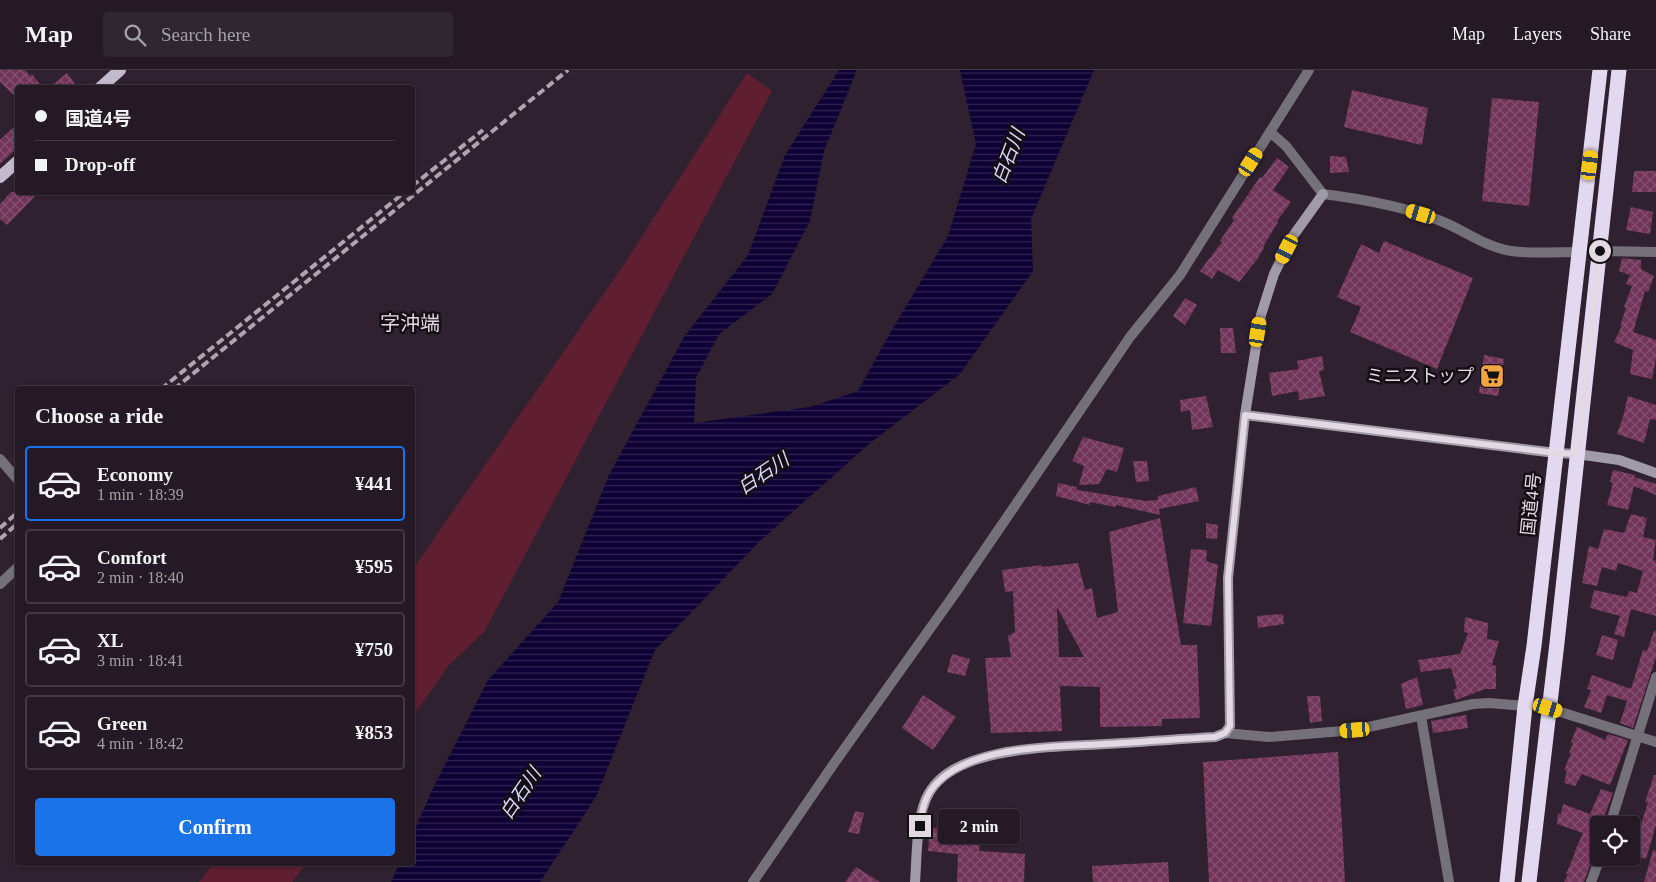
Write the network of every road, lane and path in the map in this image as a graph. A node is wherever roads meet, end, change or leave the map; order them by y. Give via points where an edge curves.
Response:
1 (120, 70) edge
2 (1309, 70) edge
3 (1600, 70) edge
4 (1619, 70) edge
5 (103, 85) edge
6 (1270, 132) junction
7 (15, 163) edge
8 (1, 174) edge
9 (1322, 194) junction
10 (1600, 251) junction
11 (1579, 252) junction
12 (1656, 252) edge
13 (1245, 415) junction
14 (1556, 453) junction
15 (1577, 454) junction
16 (0, 459) edge
17 (1656, 473) edge
18 (15, 476) edge
19 (15, 570) edge
20 (0, 584) edge
21 (1656, 677) edge
22 (1525, 706) junction
23 (1548, 708) junction
24 (1421, 716) junction
25 (1225, 733) junction
26 (1639, 736) junction
27 (1656, 742) edge
28 (1613, 816) edge
29 (1597, 866) edge
30 (753, 882) edge
31 (915, 882) edge
32 (1449, 882) edge
33 (1508, 882) edge
34 (1529, 882) edge
35 (1591, 882) edge

1 - 5 main road
2 - 6 street
3 - 11 highway, 国道4号
4 - 10 highway
6 - 9 street via 1286,146
6 - 30 street via 1180,275 1130,337
7 - 8 main road
9 - 11 street via 1414,211 1510,251
9 - 13 street via 1293,236 1274,274 1261,315
10 - 12 street
10 - 15 highway
11 - 14 highway, 国道4号
13 - 14 street
13 - 25 street via 1228,578 1230,726
14 - 15 street
14 - 22 highway, 国道4号
15 - 17 street via 1620,460
15 - 23 highway
16 - 18 street
19 - 20 street
21 - 26 street
22 - 24 street via 1473,704
22 - 33 highway, 国道4号
23 - 26 street
23 - 34 highway
24 - 25 street via 1345,731 1269,737
24 - 32 street
25 - 31 street via 1215,737 1013,750 956,769 938,781 922,808
26 - 27 street
26 - 28 street
29 - 35 street

